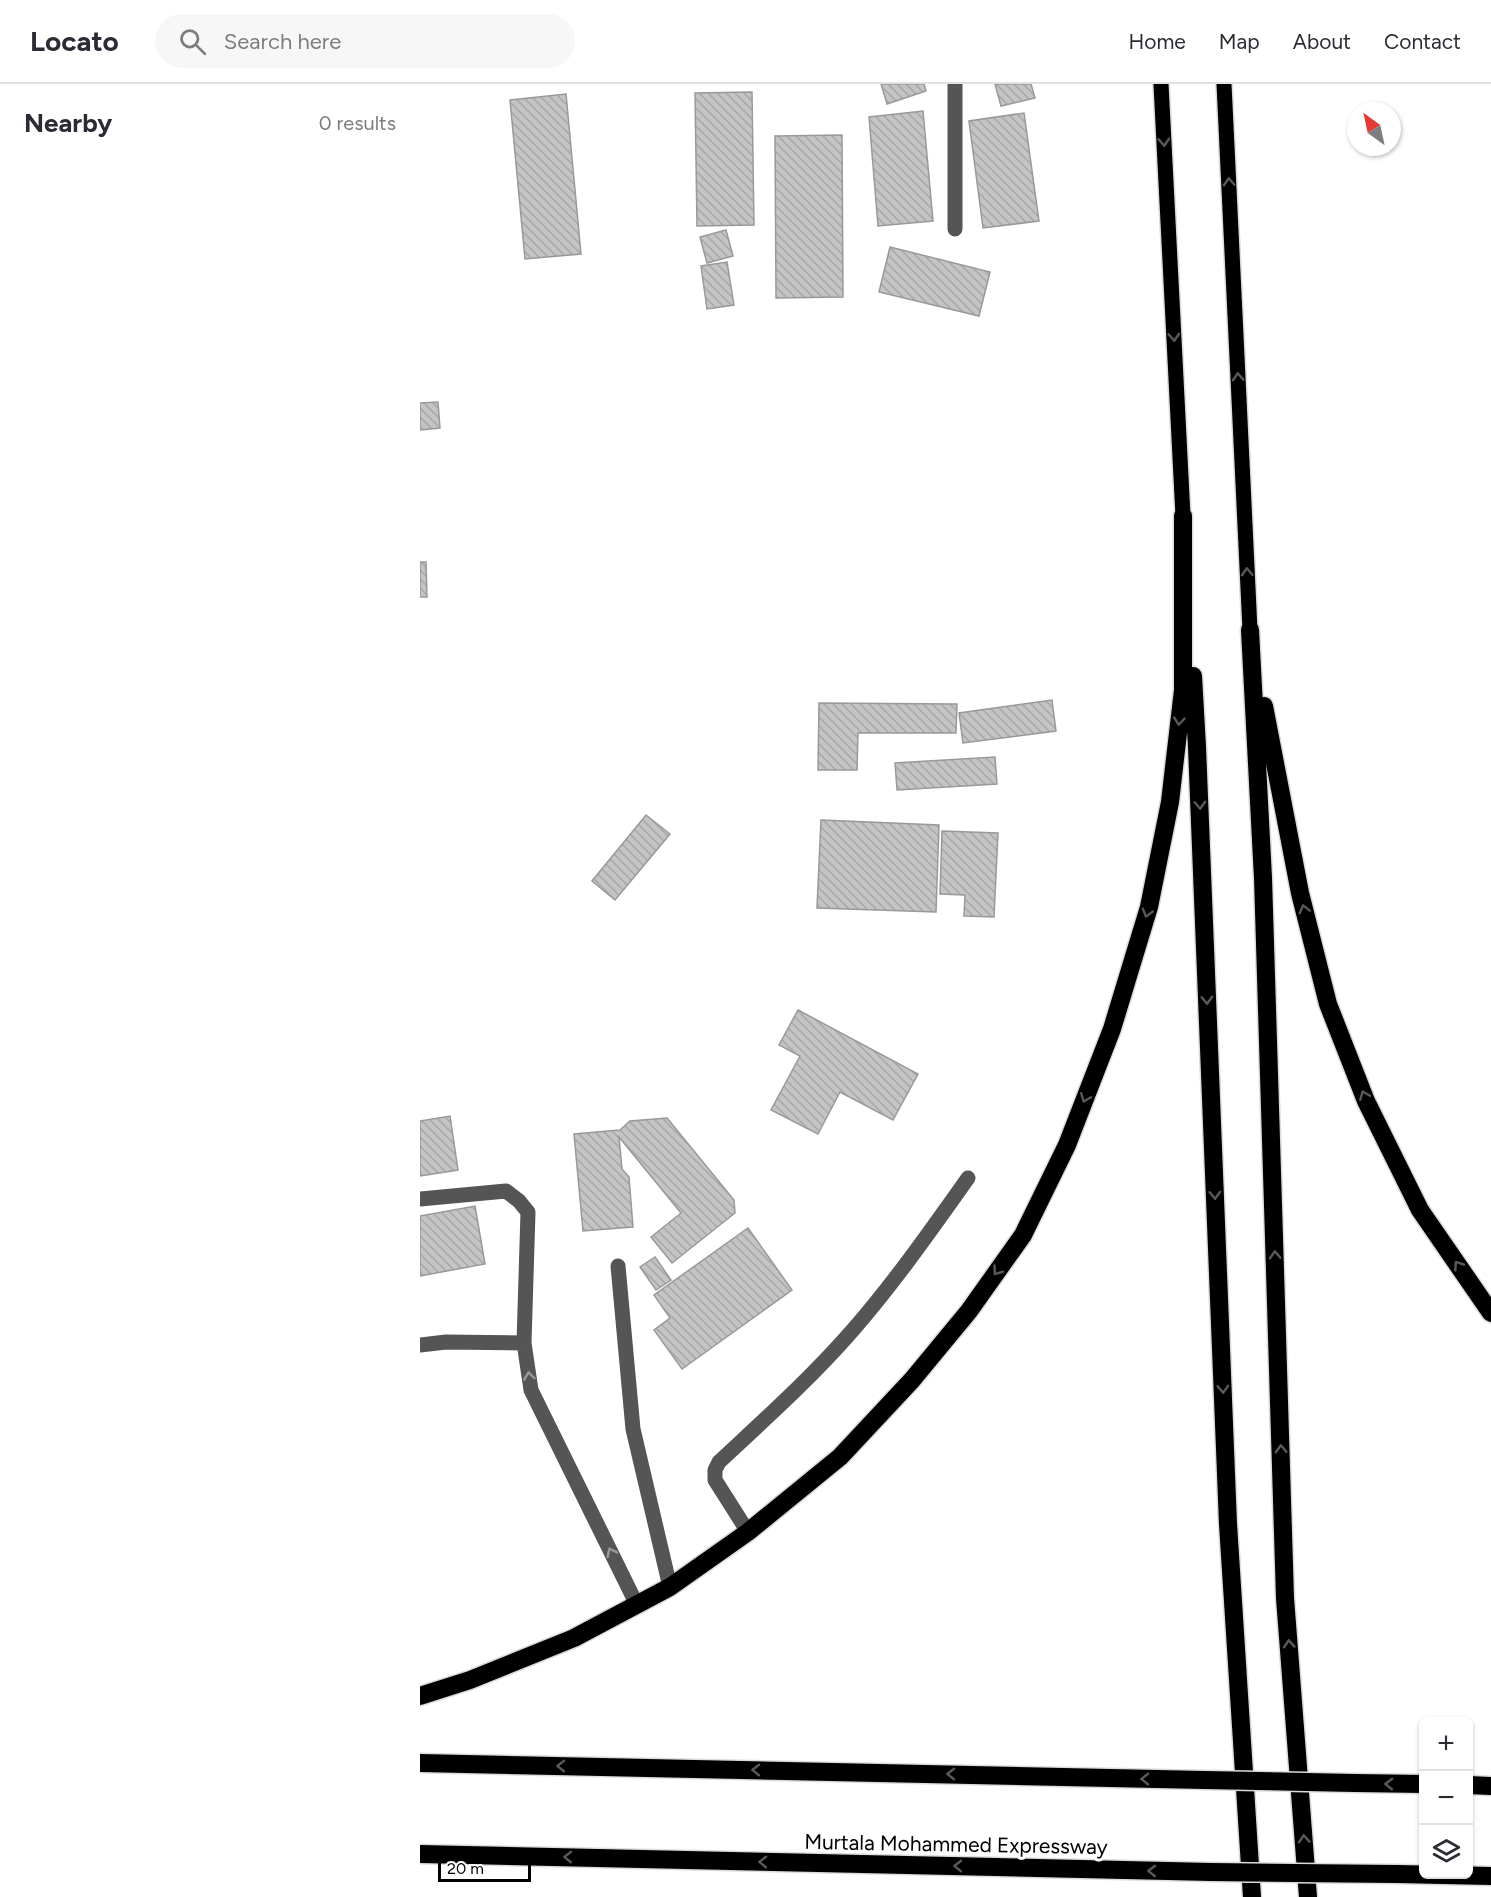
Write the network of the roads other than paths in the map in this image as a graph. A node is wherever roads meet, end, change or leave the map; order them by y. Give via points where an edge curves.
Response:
1 (955, 84) edge
2 (1161, 84) edge
3 (1224, 84) edge
4 (955, 229) dead end
5 (1183, 516) junction
6 (1250, 630) junction
7 (968, 1178) dead end
8 (420, 1198) edge
9 (618, 1266) dead end
10 (1491, 1313) edge
11 (524, 1342) junction
12 (420, 1345) edge
13 (748, 1532) junction
14 (670, 1587) junction
15 (637, 1605) junction
16 (420, 1696) edge
17 (420, 1763) edge
18 (1419, 1784) edge
19 (1473, 1785) edge
20 (1491, 1786) edge
21 (420, 1854) edge
22 (1491, 1876) edge
23 (1252, 1897) edge
24 (1308, 1897) edge

1 - 4 lane
2 -> 5 main road
6 -> 3 main road
5 -> 13 highway via 1183,690 1170,802 1149,907 1112,1029 1067,1145 1023,1235 969,1311 840,1457
5 -> 23 highway via 1197,747 1228,1524
10 -> 6 highway via 1420,1210 1366,1101 1328,1004 1298,882
24 -> 6 highway via 1285,1598 1264,890
7 - 13 lane via 852,1331 719,1462 715,1480
8 - 11 lane via 506,1191 528,1212
9 - 14 lane via 633,1429
11 - 12 lane
15 -> 11 lane via 531,1390
13 - 14 highway
14 - 15 highway
15 - 16 highway via 574,1638
18 -> 17 highway, bridge
19 - 20 highway
22 -> 21 highway, Murtala Mohammed Expressway, bridge

